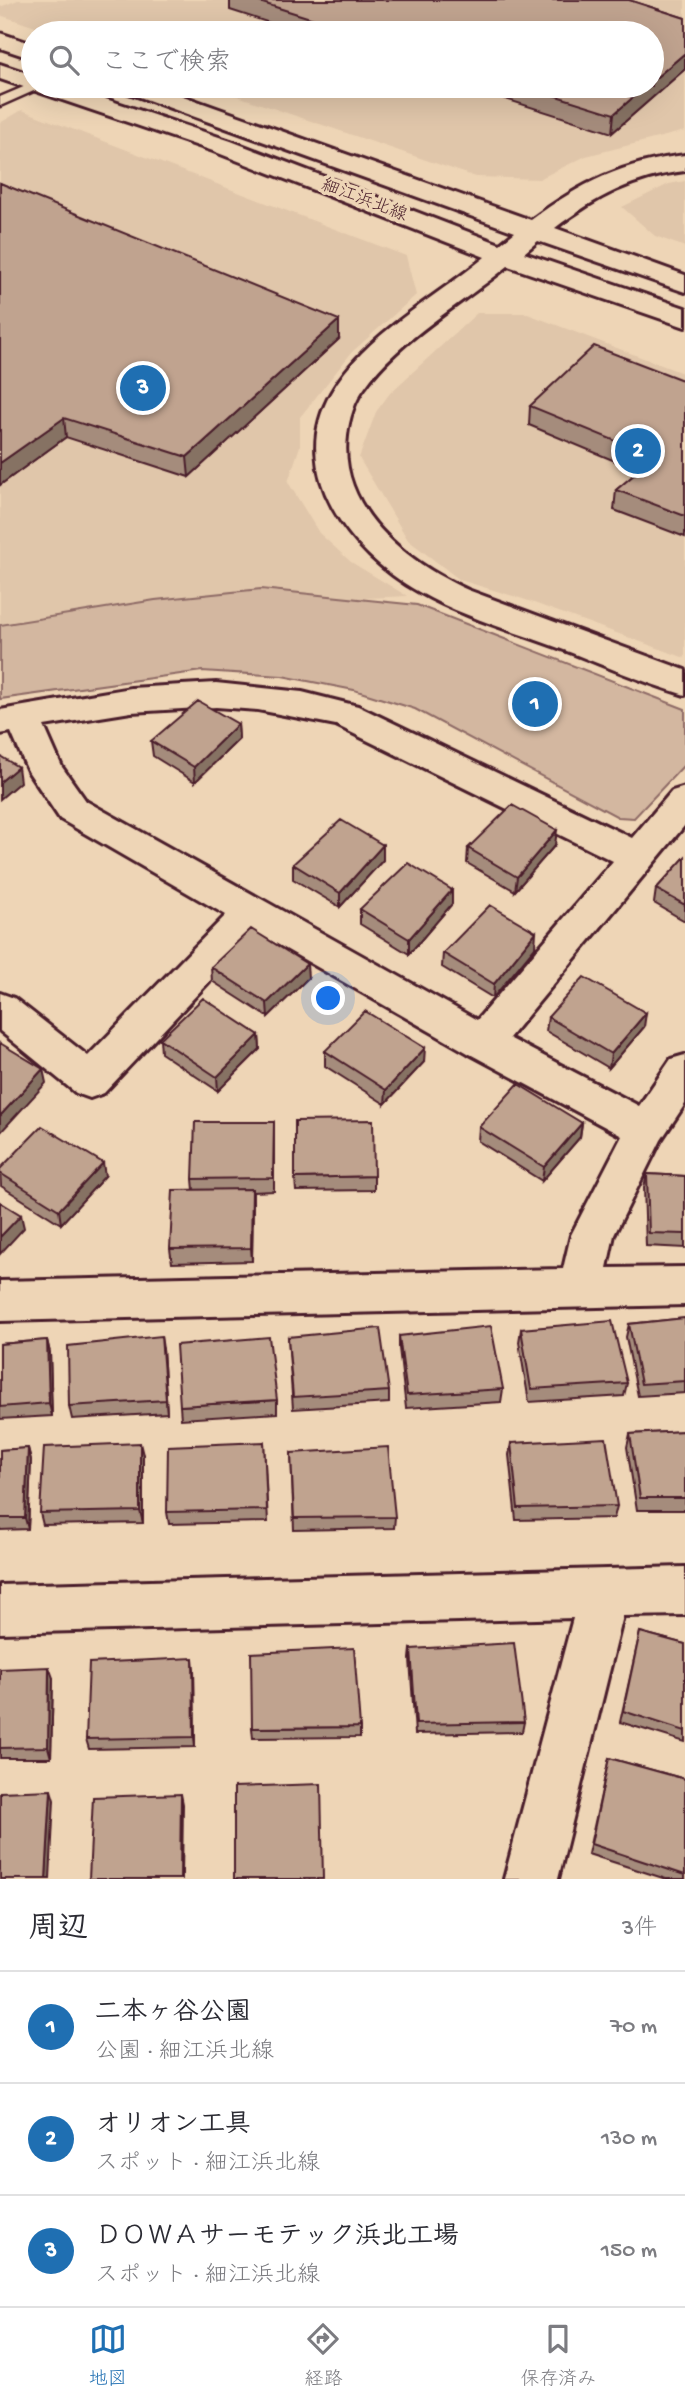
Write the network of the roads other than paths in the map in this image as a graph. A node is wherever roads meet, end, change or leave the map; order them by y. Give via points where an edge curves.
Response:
1 (0, 40) edge
2 (21, 48) edge
3 (0, 71) edge
4 (21, 79) edge
5 (21, 94) edge
6 (76, 98) edge
7 (165, 98) edge
8 (0, 102) edge
9 (685, 163) edge
10 (535, 231) junction
11 (506, 256) junction
12 (685, 284) edge
13 (685, 318) edge
14 (685, 683) edge
15 (12, 720) edge
16 (685, 800) edge
17 (638, 857) junction
18 (251, 913) junction
19 (0, 1009) edge
20 (482, 1042) junction
21 (685, 1071) edge
22 (646, 1129) junction
23 (685, 1286) edge
24 (580, 1288) junction
25 (0, 1301) edge
26 (685, 1591) edge
27 (604, 1593) junction
28 (0, 1609) edge
29 (531, 1879) edge

1 - 2 street
3 - 4 street
5 - 8 lane
6 - 11 street, 細江浜北線 via 222,146
7 - 10 street, 細江浜北線
9 - 10 street via 629,173 582,197
10 - 11 street
10 - 12 street, 細江浜北線
11 - 13 street, 細江浜北線
11 - 14 street via 403,335 346,392 333,421 329,455 337,489 355,521 379,549 420,579 465,601
15 - 17 street via 192,694 260,696 317,706 346,715
15 - 18 street via 73,810
16 - 17 street
17 - 20 street
18 - 19 street via 90,1081
18 - 20 street
20 - 22 street
21 - 22 street
22 - 24 street via 593,1235
23 - 24 street
24 - 25 street
26 - 27 street
27 - 28 street
27 - 29 street

